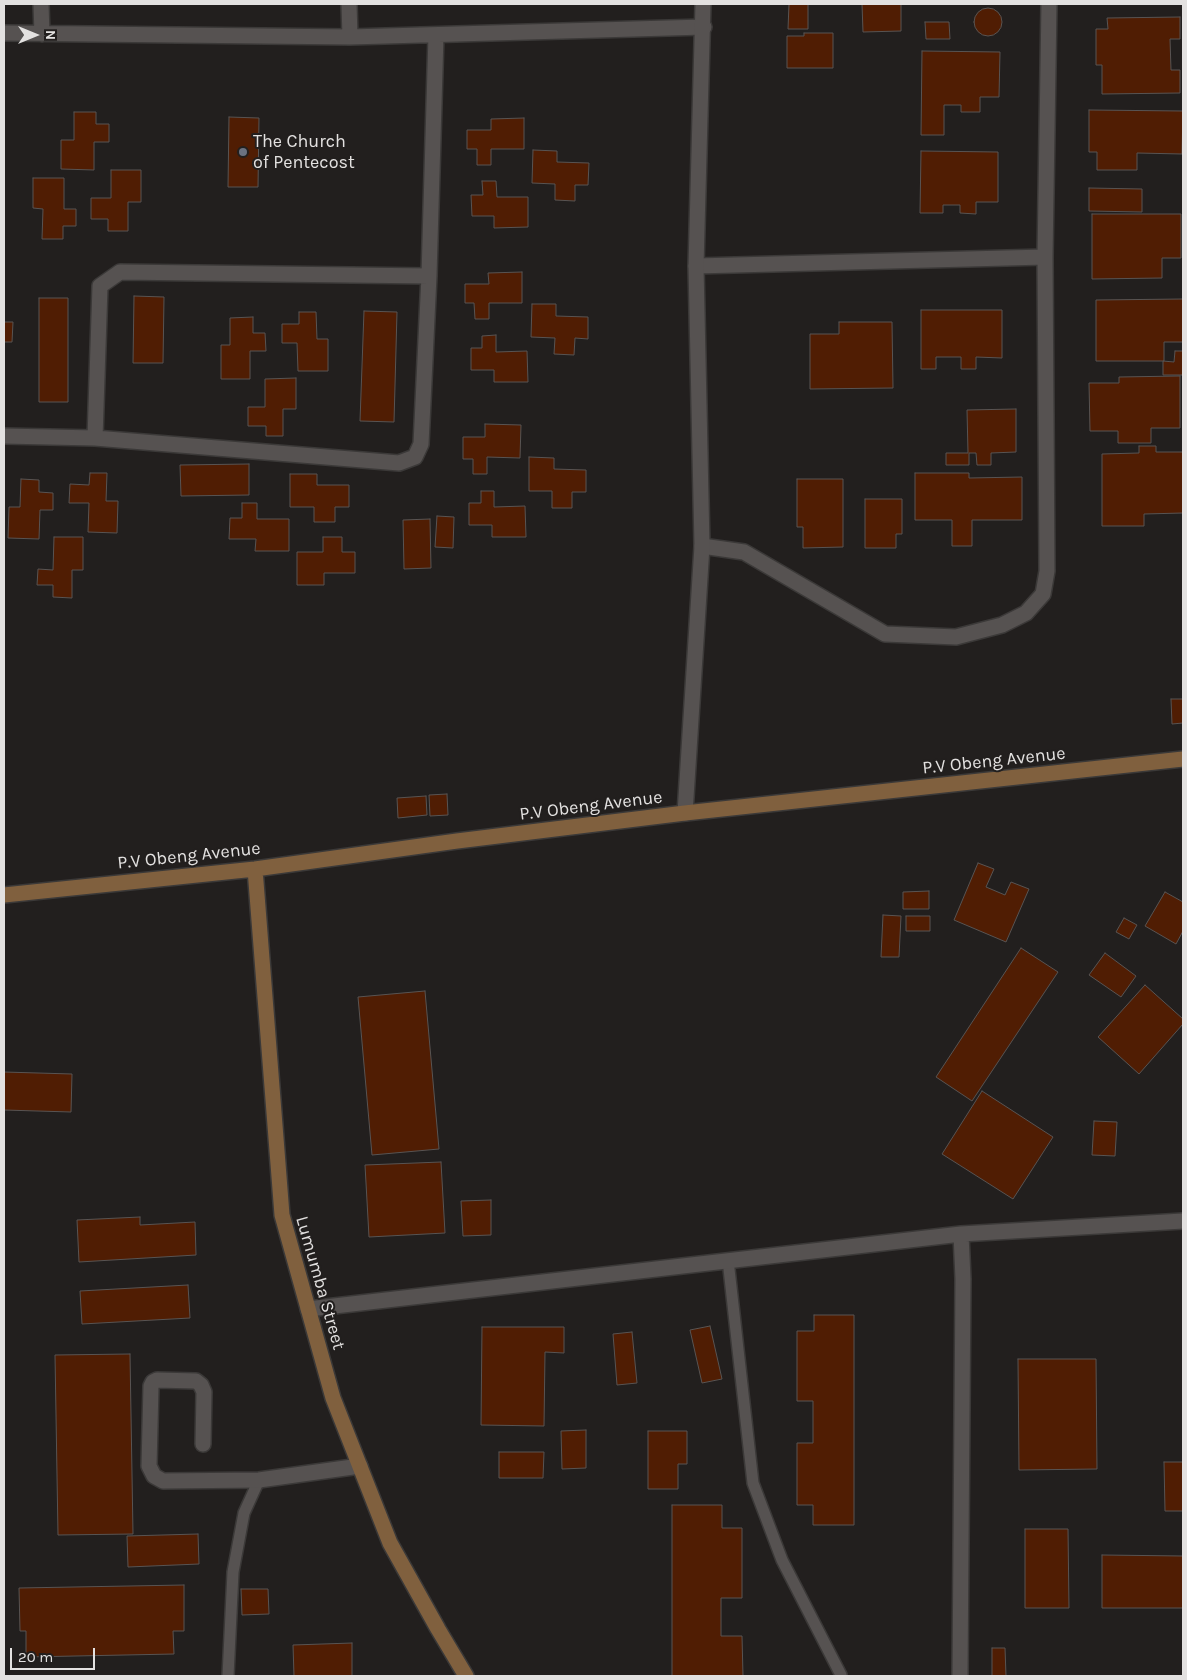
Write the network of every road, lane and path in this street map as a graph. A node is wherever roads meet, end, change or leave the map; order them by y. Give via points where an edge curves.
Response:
1 (41, 4) edge
2 (349, 4) edge
3 (704, 4) edge
4 (1049, 4) edge
5 (704, 27) junction
6 (4, 33) edge
7 (42, 34) junction
8 (436, 35) junction
9 (350, 37) junction
10 (1045, 257) junction
11 (696, 266) junction
12 (429, 276) junction
13 (4, 436) edge
14 (95, 438) junction
15 (702, 546) junction
16 (1183, 759) edge
17 (685, 813) junction
18 (255, 868) junction
19 (4, 895) edge
20 (1183, 1221) edge
21 (961, 1234) junction
22 (728, 1260) junction
23 (308, 1309) junction
24 (203, 1444) dead end
25 (360, 1466) junction
26 (259, 1480) junction
27 (841, 1675) edge
28 (228, 1676) edge
29 (466, 1676) edge
30 (960, 1676) edge

1 - 7 street
2 - 9 street
3 - 5 street
4 - 10 street
5 - 8 street
5 - 11 street
6 - 7 street
7 - 9 street
8 - 9 street
8 - 12 street
10 - 11 street
10 - 15 street via 1047,571 1043,594 1026,613 1002,625 956,637 885,634 744,552
11 - 15 street
12 - 14 street via 120,272 100,286
12 - 14 street via 422,444 415,457 399,463
13 - 14 street
15 - 17 street
16 - 17 main road, P.V Obeng Avenue
17 - 18 main road, P.V Obeng Avenue
18 - 19 main road, P.V Obeng Avenue
18 - 23 main road, Lumumba Street via 282,1215
20 - 21 street
21 - 22 street
21 - 30 street
22 - 23 street
22 - 27 lane via 753,1483 782,1560
23 - 25 main road, Lumumba Street via 333,1398
24 - 26 street via 204,1392 201,1385 196,1382 153,1382 149,1466 154,1476 163,1481
25 - 26 street
25 - 29 main road, Lumumba Street via 390,1542
26 - 28 lane via 244,1513 233,1572

